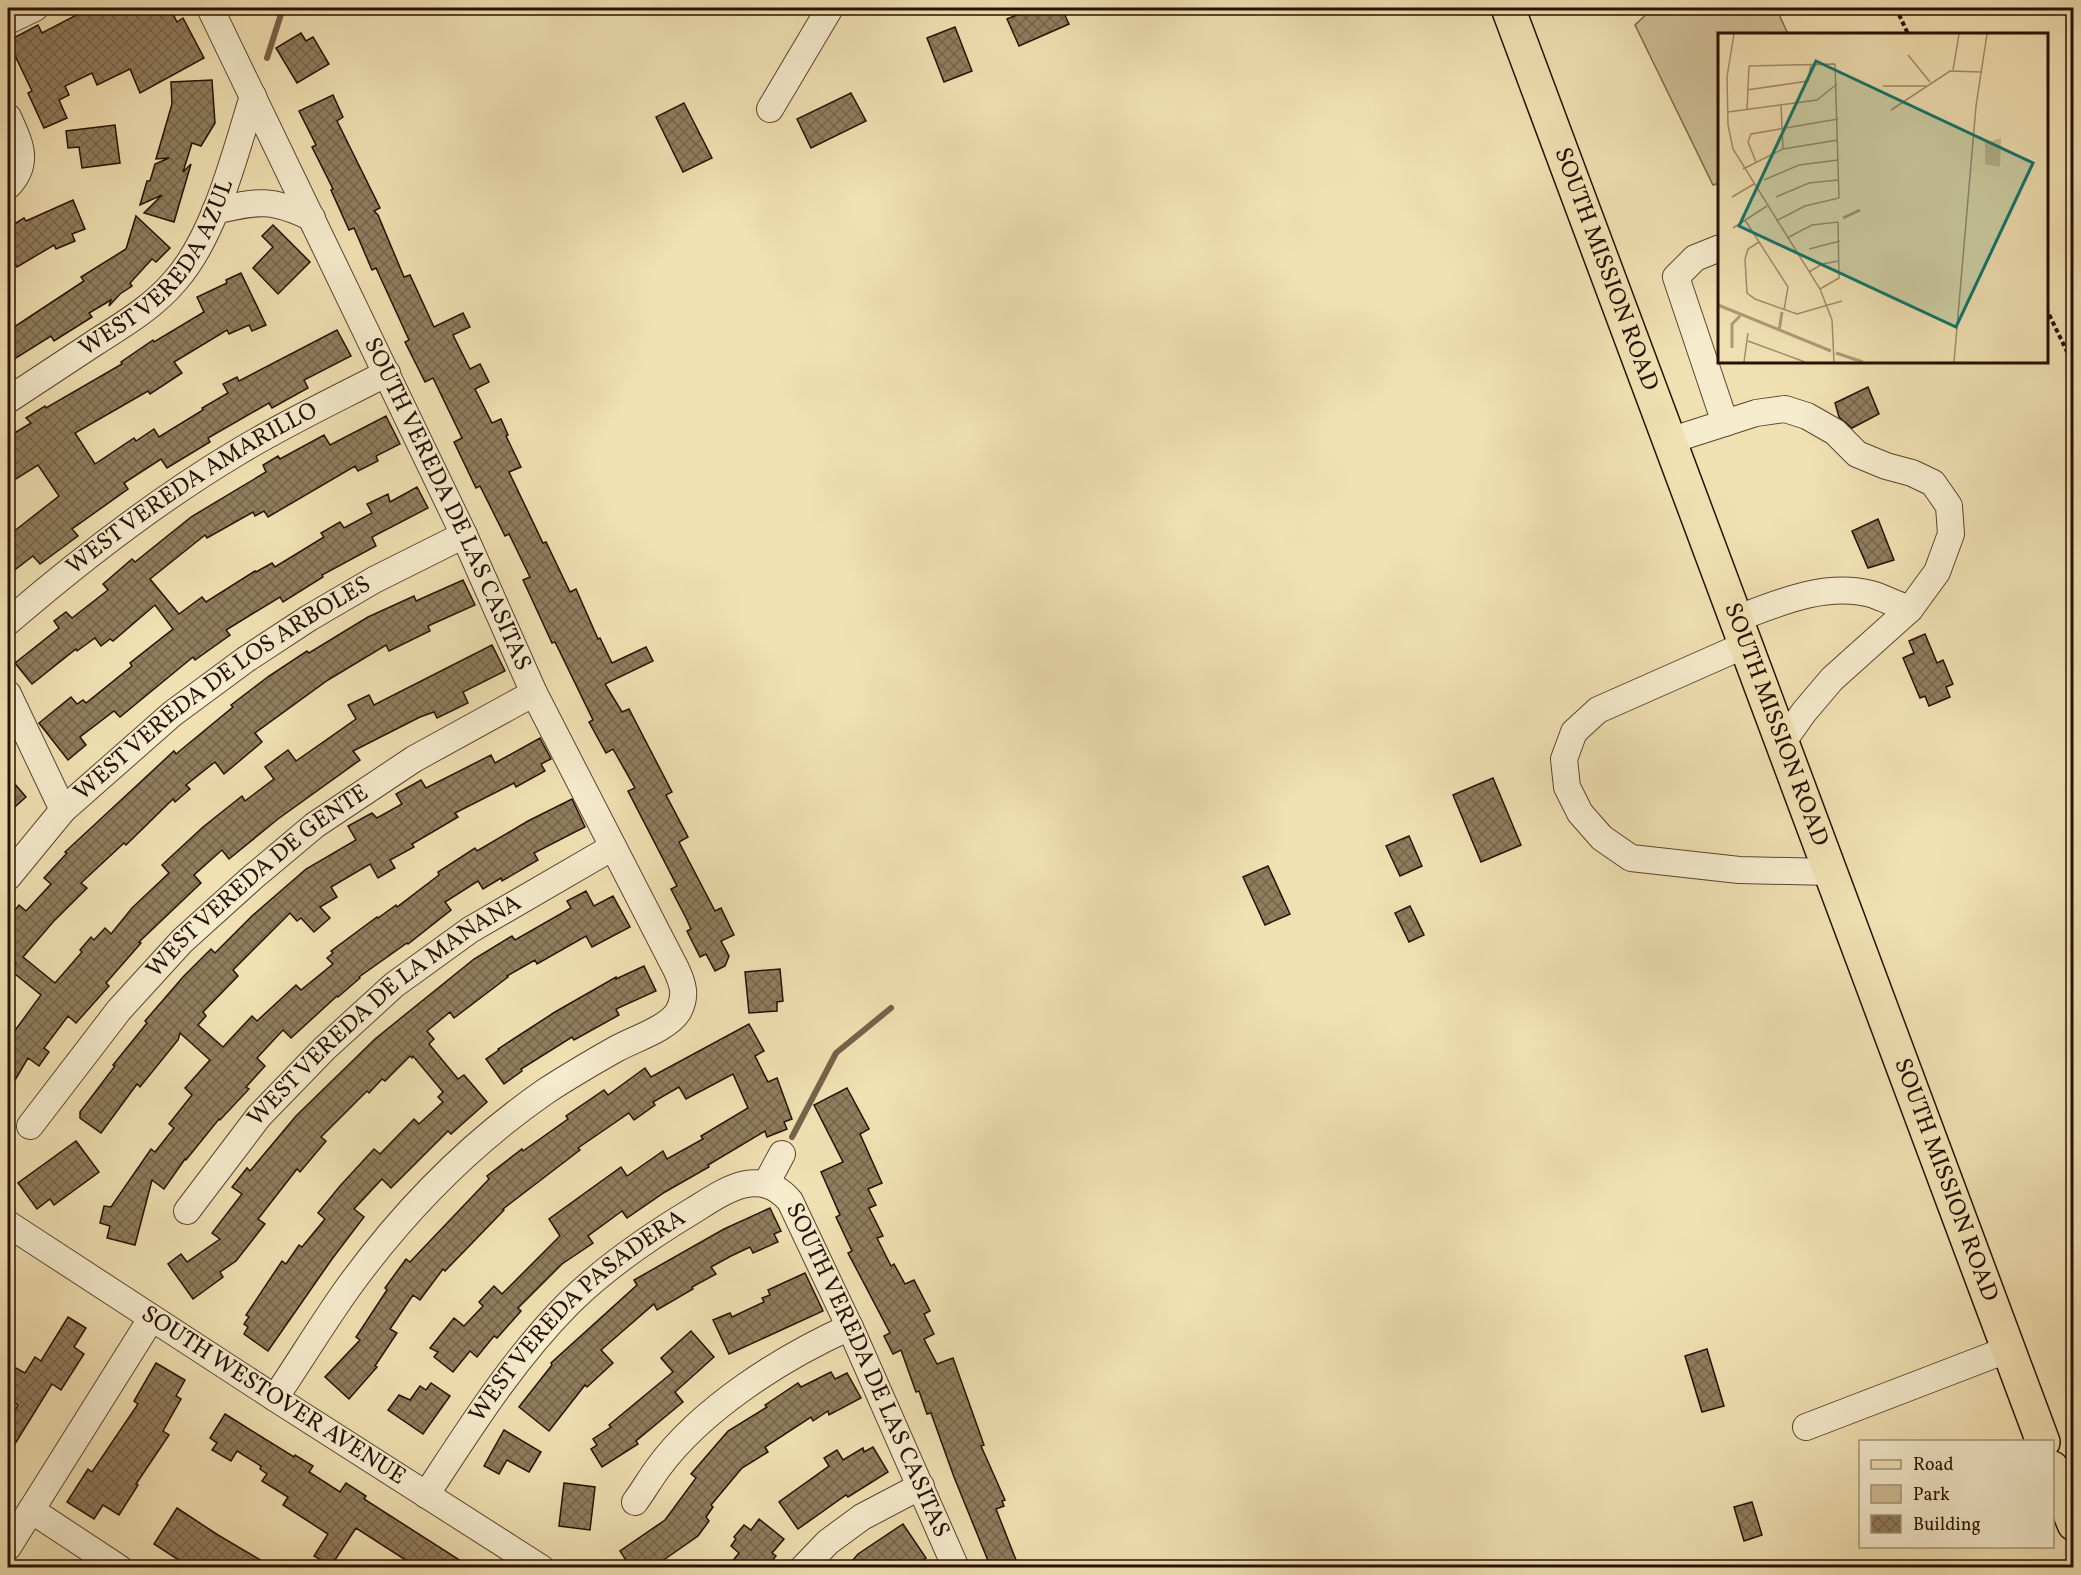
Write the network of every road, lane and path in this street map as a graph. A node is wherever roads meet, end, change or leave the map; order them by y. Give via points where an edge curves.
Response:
1 (35, 8) edge
2 (210, 8) edge
3 (830, 8) edge
4 (1508, 8) edge
5 (1896, 8) edge
6 (8, 21) edge
7 (1908, 33) edge
8 (253, 96) junction
9 (770, 109) dead end
10 (8, 117) edge
11 (8, 186) edge
12 (215, 211) junction
13 (312, 218) junction
14 (1718, 248) edge
15 (2048, 312) edge
16 (2073, 366) edge
17 (387, 373) junction
18 (8, 400) edge
19 (1725, 423) junction
20 (1669, 441) junction
21 (464, 535) junction
22 (1910, 609) junction
23 (8, 622) edge
24 (1741, 632) junction
25 (534, 693) junction
26 (8, 694) edge
27 (1782, 744) junction
28 (63, 810) junction
29 (613, 848) junction
30 (1830, 872) junction
31 (8, 877) edge
32 (30, 1126) dead end
33 (782, 1154) dead end
34 (766, 1184) junction
35 (187, 1211) dead end
36 (8, 1224) edge
37 (151, 1319) junction
38 (850, 1327) junction
39 (2009, 1349) junction
40 (275, 1398) junction
41 (1806, 1427) dead end
42 (2042, 1440) edge
43 (2054, 1472) edge
44 (921, 1486) junction
45 (426, 1495) junction
46 (635, 1502) dead end
47 (31, 1510) junction
48 (2073, 1524) edge
49 (8, 1547) edge
50 (119, 1568) edge
51 (541, 1568) edge
52 (802, 1568) edge
53 (956, 1568) edge

1 - 6 street
2 - 8 street, SOUTH VEREDA DE LAS CASITAS
3 - 9 street
4 - 20 main road, SOUTH MISSION ROAD
5 - 7 path
8 - 12 street, WEST VEREDA AZUL
8 - 13 street, SOUTH VEREDA DE LAS CASITAS
10 - 11 street via 21,148 18,173
12 - 13 street via 269,202
12 - 18 street, WEST VEREDA AZUL via 197,250 177,280 155,302
13 - 17 street, SOUTH VEREDA DE LAS CASITAS
14 - 19 street via 1695,258 1676,277
15 - 16 path
17 - 21 street, SOUTH VEREDA DE LAS CASITAS
17 - 23 street, WEST VEREDA AMARILLO via 198,477 62,575
19 - 20 street
19 - 22 street via 1785,409 1807,416 1834,432 1857,454 1933,483 1949,506 1951,534 1937,572
20 - 24 main road, SOUTH MISSION ROAD
21 - 25 street, SOUTH VEREDA DE LAS CASITAS
21 - 28 street, WEST VEREDA DE LOS ARBOLES via 374,580 245,660 172,714
22 - 24 street via 1872,594 1836,590 1800,596
22 - 27 street via 1832,679
24 - 27 main road, SOUTH MISSION ROAD
24 - 30 street via 1598,710 1574,732 1564,759 1567,787 1580,813 1602,838 1631,858 1739,870
25 - 29 street, SOUTH VEREDA DE LAS CASITAS
25 - 32 street, WEST VEREDA DE GENTE via 414,759 315,825 253,877 182,941 127,1001
26 - 28 street
27 - 30 main road, SOUTH MISSION ROAD
28 - 31 street, WEST VEREDA DE LOS ARBOLES
29 - 35 street, WEST VEREDA DE LA MANANA via 470,930 394,985 259,1116
29 - 40 street, SOUTH VEREDA DE LAS CASITAS via 682,983 684,992 677,1013 667,1023 546,1091 444,1175 350,1284
30 - 39 main road, SOUTH MISSION ROAD
33 - 34 street
34 - 38 street, SOUTH VEREDA DE LAS CASITAS via 790,1201
34 - 45 street, WEST VEREDA PASADERA via 737,1186 698,1207 649,1237 571,1301 488,1401
36 - 37 street, SOUTH WESTOVER AVENUE
37 - 40 street, SOUTH WESTOVER AVENUE
37 - 47 street
38 - 44 street, SOUTH VEREDA DE LAS CASITAS
38 - 46 street via 767,1371 729,1400 691,1431 658,1467
39 - 41 street
39 - 42 main road, SOUTH MISSION ROAD
40 - 45 street, SOUTH WESTOVER AVENUE
43 - 48 main road
44 - 52 street via 862,1517
44 - 53 street, SOUTH VEREDA DE LAS CASITAS
45 - 51 street, SOUTH WESTOVER AVENUE
47 - 49 street
47 - 50 street

